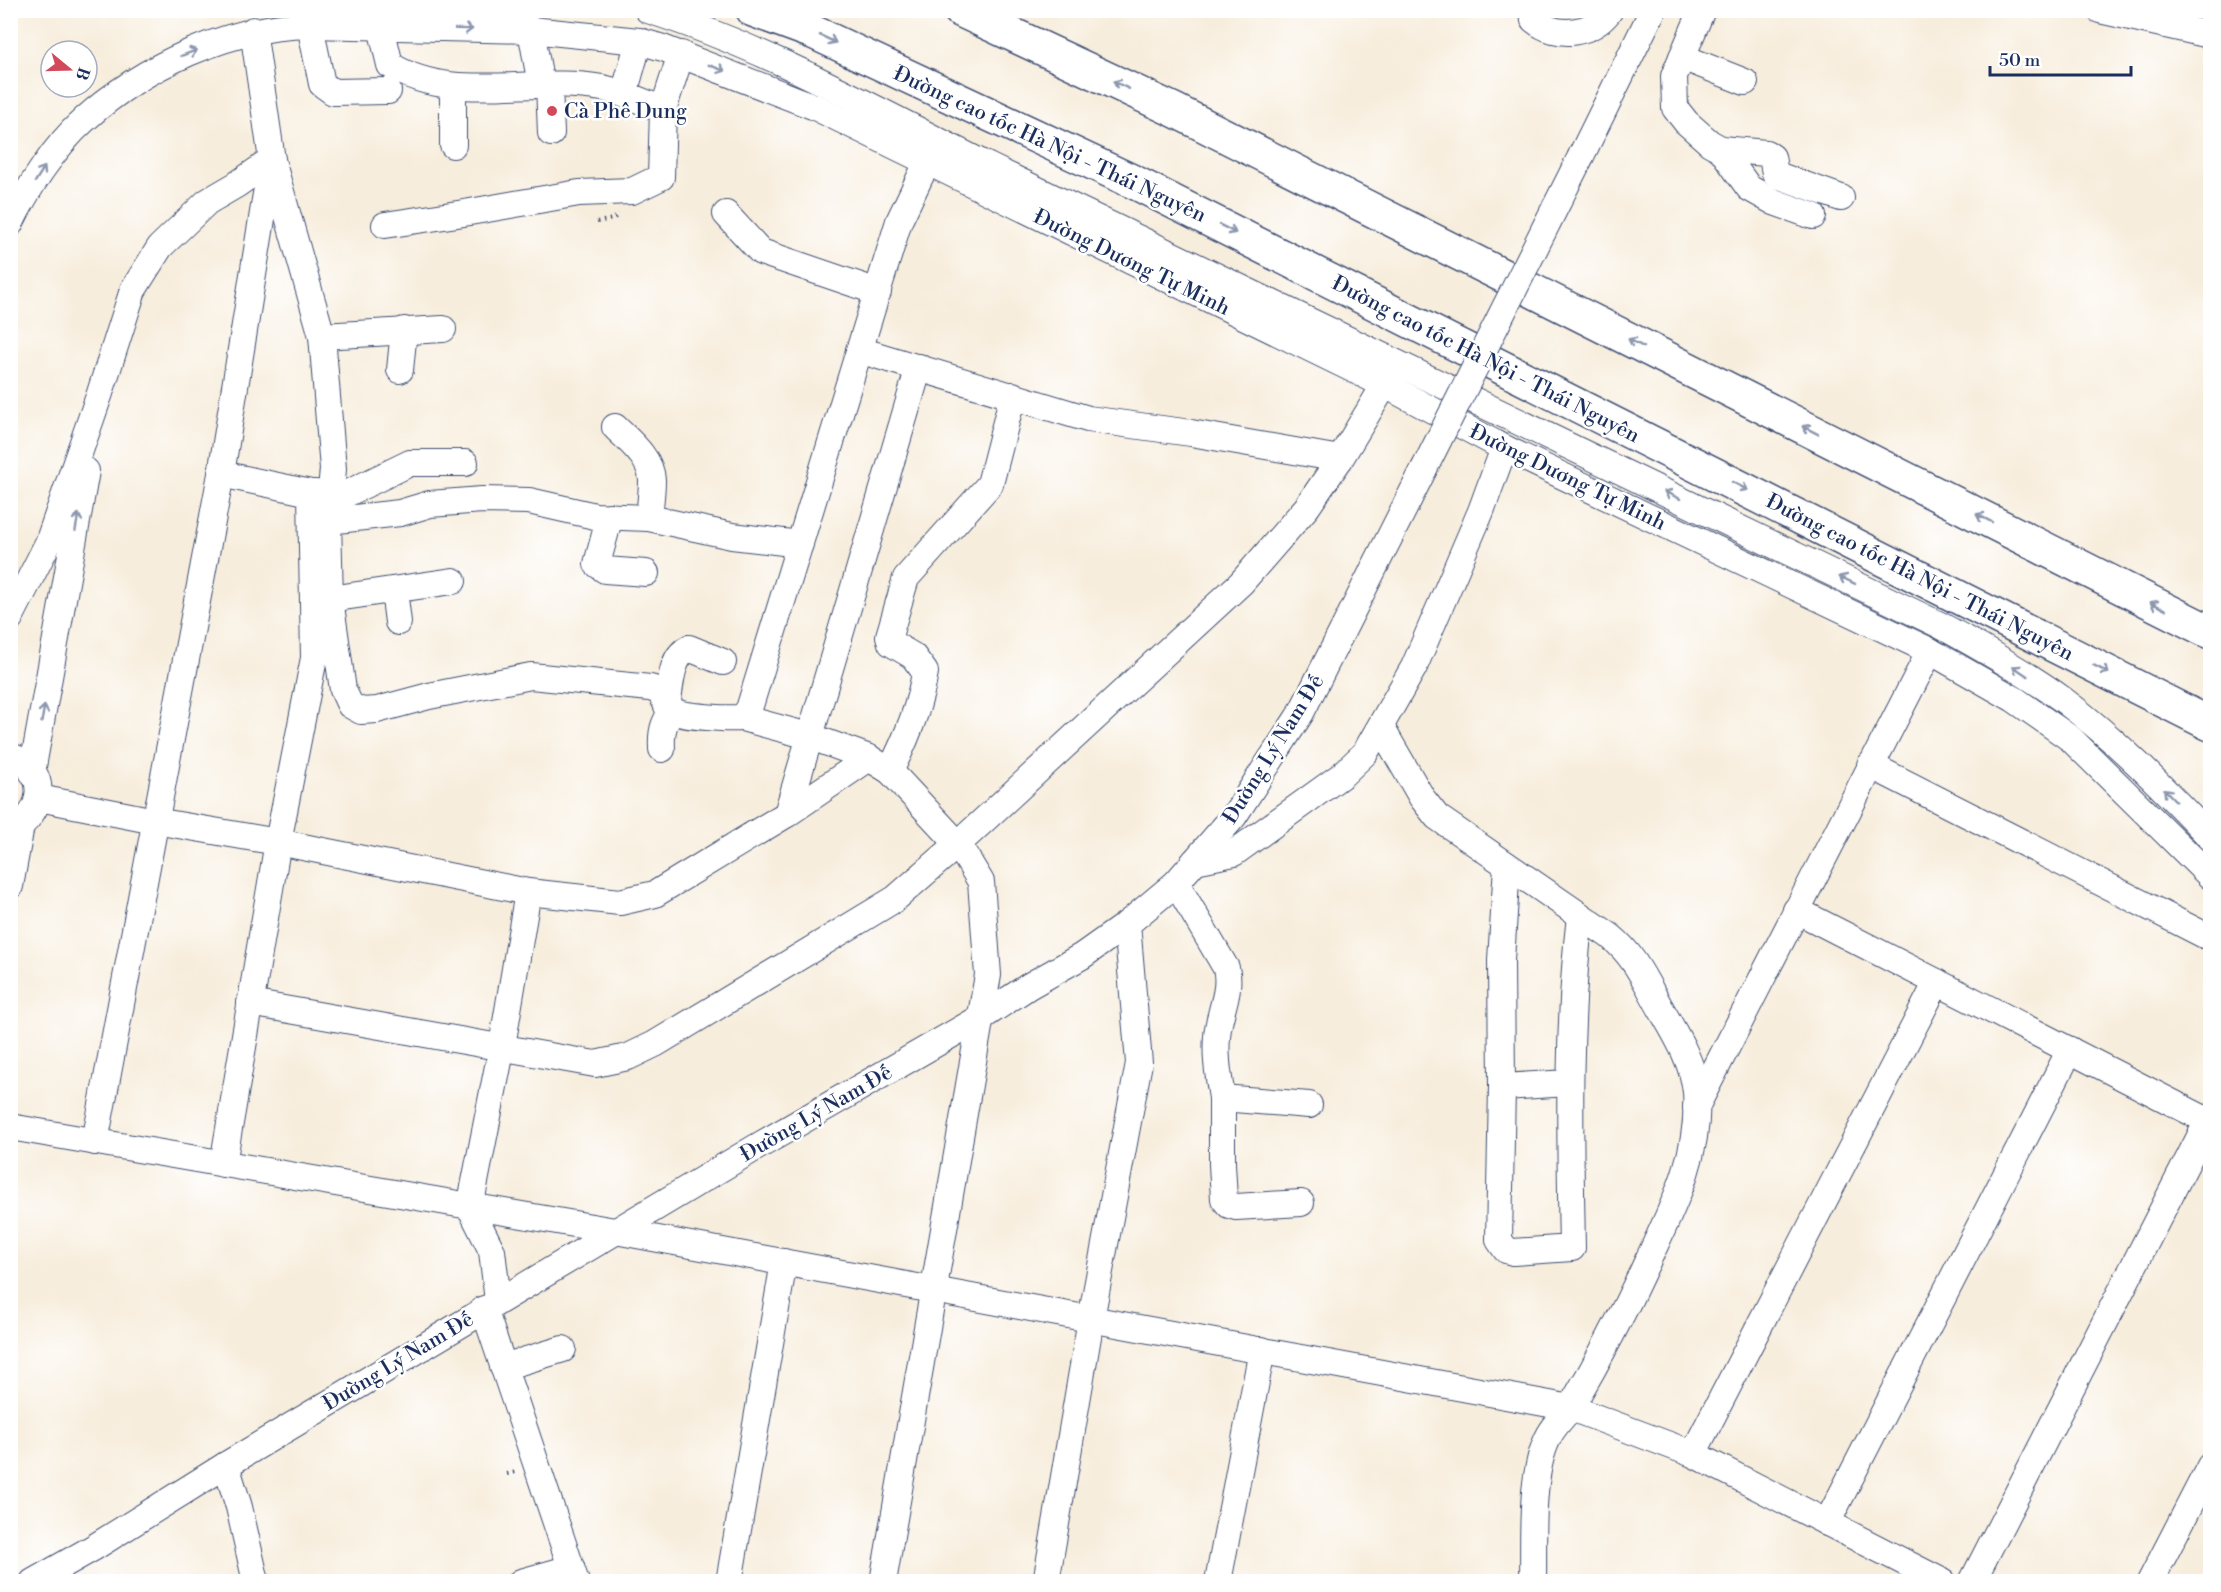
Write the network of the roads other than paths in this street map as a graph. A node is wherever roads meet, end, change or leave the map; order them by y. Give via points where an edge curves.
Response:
1 (648, 10) edge
2 (753, 10) edge
3 (960, 10) edge
4 (1533, 10) edge
5 (1610, 10) edge
6 (1653, 10) edge
7 (1702, 10) edge
8 (2100, 10) edge
9 (310, 25) junction
10 (381, 27) junction
11 (253, 30) junction
12 (531, 30) junction
13 (2211, 35) edge
14 (639, 41) junction
15 (681, 54) junction
16 (1682, 57) junction
17 (1745, 82) dead end
18 (545, 85) junction
19 (453, 86) junction
20 (388, 91) dead end
21 (624, 94) junction
22 (663, 110) junction
23 (550, 133) dead end
24 (453, 145) dead end
25 (1721, 149) junction
26 (932, 151) junction
27 (272, 160) junction
28 (1841, 198) dead end
29 (726, 214) dead end
30 (1813, 216) dead end
31 (10, 224) edge
32 (385, 225) dead end
33 (878, 292) junction
34 (443, 329) dead end
35 (404, 330) junction
36 (322, 336) junction
37 (859, 350) junction
38 (919, 367) junction
39 (400, 370) dead end
40 (1391, 374) junction
41 (100, 393) junction
42 (1013, 394) junction
43 (615, 427) dead end
44 (1504, 448) junction
45 (1340, 459) junction
46 (465, 463) dead end
47 (221, 474) junction
48 (321, 494) junction
49 (610, 516) junction
50 (648, 518) junction
51 (328, 521) junction
52 (800, 544) junction
53 (646, 573) dead end
54 (453, 581) dead end
55 (394, 590) junction
56 (330, 599) junction
57 (10, 618) edge
58 (398, 621) dead end
59 (2211, 632) edge
60 (1930, 651) junction
61 (723, 662) dead end
62 (670, 708) junction
63 (742, 718) junction
64 (2211, 725) edge
65 (1381, 727) junction
66 (809, 736) junction
67 (662, 749) dead end
68 (10, 756) edge
69 (880, 764) junction
70 (1870, 765) junction
71 (32, 772) junction
72 (39, 798) junction
73 (787, 814) junction
74 (155, 821) junction
75 (16, 828) edge
76 (2211, 837) edge
77 (278, 842) junction
78 (958, 844) junction
79 (1195, 861) junction
80 (1507, 866) junction
81 (2211, 876) edge
82 (1176, 883) junction
83 (10, 886) edge
84 (528, 892) junction
85 (1796, 910) junction
86 (1580, 916) junction
87 (1127, 924) junction
88 (2211, 938) edge
89 (1937, 982) junction
90 (250, 1003) junction
91 (982, 1017) junction
92 (502, 1046) junction
93 (2070, 1050) junction
94 (1569, 1083) junction
95 (1502, 1087) junction
96 (1222, 1098) junction
97 (1309, 1105) dead end
98 (1696, 1107) junction
99 (2210, 1120) edge
100 (10, 1127) edge
101 (95, 1142) junction
102 (223, 1164) junction
103 (1300, 1203) dead end
104 (470, 1207) junction
105 (615, 1231) junction
106 (784, 1262) junction
107 (934, 1290) junction
108 (491, 1305) junction
109 (1092, 1319) junction
110 (562, 1349) dead end
111 (1262, 1350) junction
112 (503, 1367) junction
113 (1570, 1408) junction
114 (1693, 1454) junction
115 (226, 1465) junction
116 (2211, 1466) edge
117 (1827, 1522) junction
118 (574, 1575) edge
119 (33, 1581) edge
120 (256, 1581) edge
121 (520, 1581) edge
122 (729, 1581) edge
123 (883, 1581) edge
124 (1046, 1581) edge
125 (1218, 1581) edge
126 (1533, 1581) edge
127 (1944, 1581) edge
128 (1972, 1581) edge
129 (2150, 1581) edge

1 - 26 street, Đường Dương Tự Minh via 728,40 846,93
2 -> 64 highway, Đường cao tốc Hà Nội - Thái Nguyên via 813,33 1138,184
59 -> 3 highway via 1174,110
4 - 5 street via 1534,20 1543,27 1572,33 1591,27
6 - 79 street, Đường Lý Nam Đế, bridge via 1300,713 1234,816
7 - 16 street
8 - 13 street
9 - 10 street, Đường Dương Tự Minh
9 - 11 street, Đường Dương Tự Minh
9 - 20 street via 322,84 333,92
10 -> 12 street, Đường Dương Tự Minh
10 - 19 street via 390,65 406,76
11 - 27 street
31 -> 11 street, Đường Dương Tự Minh via 49,160 82,121 172,59
12 - 14 street, Đường Dương Tự Minh
12 - 18 street
14 - 15 street, Đường Dương Tự Minh
14 - 21 street
15 - 22 street
15 -> 26 street, Đường Dương Tự Minh
16 - 17 street
16 - 25 street via 1674,76 1675,108 1686,122
18 - 19 street
18 - 21 street via 601,88
18 - 23 street
19 - 24 street
21 - 22 street
22 - 32 street via 661,177 632,190 579,193
25 - 28 street via 1766,153 1772,157 1778,175
25 - 30 street via 1749,188
26 - 33 street via 903,213
26 - 40 street, Đường Dương Tự Minh
27 - 36 street
27 - 41 street via 207,201 159,247 133,290
27 - 47 street
29 - 33 street via 761,252
33 - 37 street
34 - 35 street
35 - 36 street
35 - 39 street
36 - 48 street via 333,456
37 - 38 street
37 - 52 street
38 - 42 street
38 - 66 street
40 - 44 street, Đường Dương Tự Minh
40 - 45 street
76 -> 40 street, Đường Dương Tự Minh via 2141,765 2063,700 2000,657 1940,625
41 - 57 street via 48,543
71 -> 41 street
42 - 45 street via 1088,419
42 - 69 street via 990,483 906,578 889,636 891,643 913,656 925,672 904,743
43 - 50 street via 648,464 652,478
44 - 60 street, Đường Dương Tự Minh
44 - 65 street via 1481,512 1414,667
45 - 78 street via 1307,507 1241,583
46 - 48 street via 410,463 350,493
47 - 48 street
47 - 74 street
48 - 51 street
48 - 77 street via 314,658
49 - 50 street
49 - 51 street via 529,501 482,500 430,504 400,513
49 - 53 street via 597,564 604,570
50 - 52 street via 732,536
51 - 56 street
52 - 63 street via 749,709
54 - 55 street
55 - 56 street
55 - 58 street
56 - 62 street via 343,690 350,705 361,711 531,676 650,688 660,691
60 - 70 street
60 - 81 street, Đường Dương Tự Minh via 2014,699 2071,739
61 - 62 street via 689,648 681,652 675,660
62 - 63 street via 676,713
62 - 67 street via 661,733
63 - 66 street
65 - 79 street via 1353,766 1249,844 1234,853
65 - 80 street via 1437,817
66 - 69 street
66 - 73 street
68 - 71 street
69 - 73 street
69 - 78 street
70 - 85 street
70 - 88 street
71 - 72 street
72 - 74 street
72 - 75 street via 30,818
73 - 84 street via 655,894 620,902
74 - 77 street
74 - 101 street
75 - 83 street
77 - 84 street
77 - 90 street
78 - 91 street via 981,882 988,975
78 - 92 street via 895,899 628,1057 596,1064
79 - 82 street, Đường Lý Nam Đế
80 - 86 street
80 - 95 street via 1501,960
82 - 87 street, Đường Lý Nam Đế
82 - 96 street via 1226,968 1229,981 1217,1038
84 - 92 street
85 - 89 street
85 - 98 street
86 - 94 street
86 - 98 street via 1610,936 1631,957 1681,1044 1692,1071
87 - 91 street, Đường Lý Nam Đế
87 - 109 street via 1139,1063
89 - 93 street
89 - 114 street
90 - 92 street
90 - 102 street
91 - 105 street, Đường Lý Nam Đế
91 - 107 street
92 - 104 street
93 - 99 street
93 - 117 street
94 - 95 street
94 - 95 street via 1572,1248 1513,1252 1502,1245 1498,1234
96 - 97 street
96 - 103 street via 1224,1199 1229,1206
98 - 113 street via 1693,1146 1676,1200 1619,1322
99 - 128 street
100 - 101 street
101 - 102 street
102 - 104 street
104 - 105 street
104 - 108 street via 492,1251
105 - 106 street
105 - 108 street, Đường Lý Nam Đế
106 - 107 street
106 - 122 street
107 - 109 street
107 - 123 street
108 - 112 street
108 - 115 street, Đường Lý Nam Đế
109 - 111 street
109 - 124 street
110 - 112 street
111 - 113 street
111 - 125 street
112 - 118 street
113 - 114 street
113 - 126 street via 1550,1434 1540,1463
114 - 117 street
115 - 119 street, Đường Lý Nam Đế
115 - 120 street
116 - 129 street
117 - 127 street
118 - 121 street

